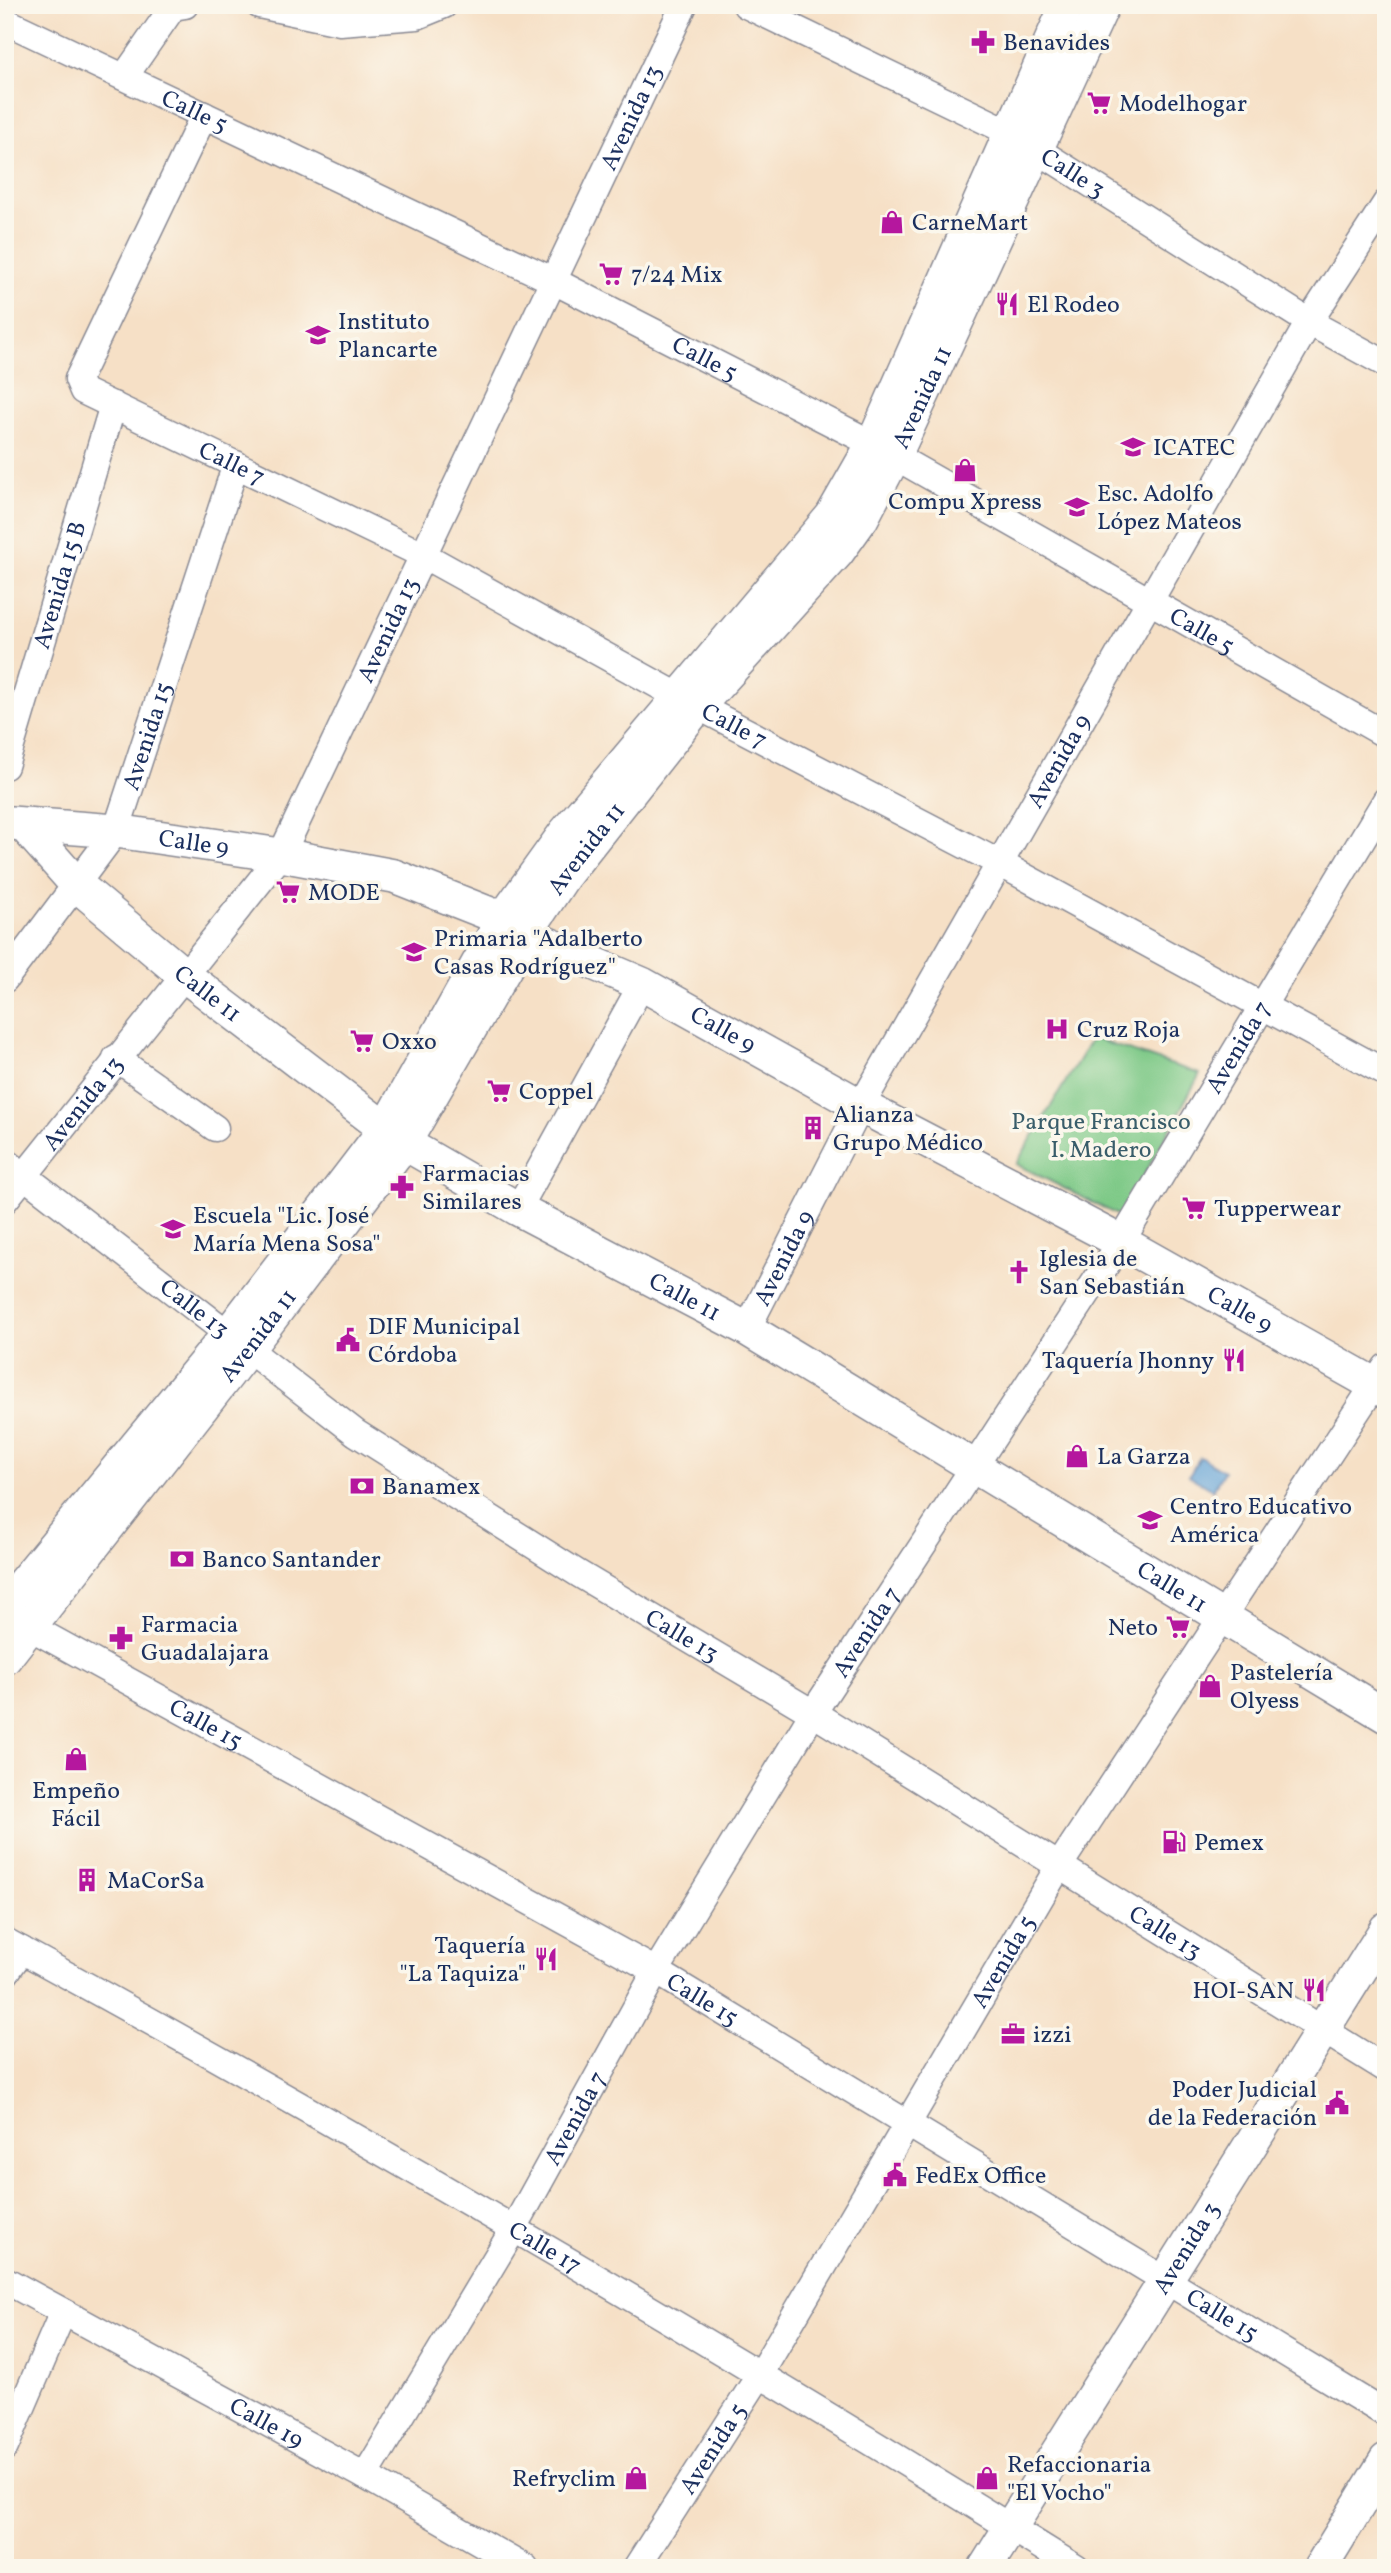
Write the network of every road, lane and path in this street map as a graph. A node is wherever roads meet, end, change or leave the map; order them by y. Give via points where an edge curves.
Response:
1 (185, 5) edge
2 (259, 5) edge
3 (444, 5) edge
4 (684, 5) edge
5 (746, 5) edge
6 (1067, 5) edge
7 (1103, 5) edge
8 (5, 21) edge
9 (125, 76) junction
10 (204, 115) junction
11 (1009, 132) junction
12 (1038, 150) junction
13 (1386, 203) edge
14 (552, 280) junction
15 (1309, 323) junction
16 (1386, 364) edge
17 (113, 405) junction
18 (884, 450) junction
19 (236, 464) junction
20 (423, 555) junction
21 (1148, 601) junction
22 (688, 701) junction
23 (1386, 735) edge
24 (5, 766) edge
25 (1386, 800) edge
26 (15, 823) edge
27 (116, 831) junction
28 (281, 855) junction
29 (1001, 864) junction
30 (77, 885) junction
31 (514, 927) junction
32 (184, 975) junction
33 (5, 979) edge
34 (642, 984) junction
35 (1261, 1006) junction
36 (116, 1058) junction
37 (1386, 1073) edge
38 (861, 1106) junction
39 (215, 1128) dead end
40 (395, 1135) junction
41 (14, 1168) edge
42 (5, 1200) edge
43 (518, 1209) junction
44 (1121, 1242) junction
45 (747, 1329) junction
46 (237, 1344) junction
47 (1382, 1381) edge
48 (975, 1469) junction
49 (5, 1606) edge
50 (1221, 1619) junction
51 (30, 1627) junction
52 (5, 1658) edge
53 (813, 1713) junction
54 (1386, 1716) edge
55 (1059, 1866) junction
56 (1386, 1929) edge
57 (14, 1945) edge
58 (656, 1971) junction
59 (5, 1974) edge
60 (1322, 2031) junction
61 (1386, 2069) edge
62 (906, 2124) junction
63 (513, 2230) junction
64 (5, 2280) edge
65 (1164, 2280) junction
66 (63, 2312) junction
67 (759, 2376) junction
68 (1386, 2414) edge
69 (5, 2446) edge
70 (1386, 2460) edge
71 (365, 2476) junction
72 (1012, 2528) junction
73 (525, 2568) edge
74 (636, 2568) edge
75 (985, 2568) edge
76 (1076, 2568) edge
77 (1320, 2568) edge

1 - 9 street via 173,7
2 - 3 street via 340,22 417,16
4 - 14 street, Avenida 13
5 - 11 street, Calle 3
6 - 11 main road, Avenida 11
7 - 12 main road, Avenida 11
8 - 9 street, Calle 5
9 - 10 street, Calle 5
10 - 14 street, Calle 5
10 - 17 street, Calle 7 via 78,379 83,391
11 - 12 street, Calle 3
11 - 18 main road, Avenida 11
12 - 15 street, Calle 3
12 - 18 main road, Avenida 11
13 - 15 street, Avenida 9
14 - 18 street, Calle 5
14 - 20 street, Avenida 13
15 - 16 street, Calle 3
15 - 21 street, Avenida 9
17 - 19 street, Calle 7
17 - 24 street, Avenida 15 B
18 - 21 street, Calle 5
18 - 22 main road, Avenida 11 via 862,518 837,553
19 - 20 street, Calle 7
19 - 27 street, Avenida 15
20 - 22 street, Calle 7
20 - 28 street, Avenida 13
21 - 23 street, Calle 5
21 - 29 street, Avenida 9
22 - 29 street, Calle 7
22 - 31 main road, Avenida 11 via 563,877
25 - 35 street, Avenida 7
26 - 27 main road, Calle 9
26 - 30 main road, Calle 11
27 - 28 main road, Calle 9
27 - 30 street, Avenida 15
28 - 31 main road, Calle 9 via 394,876
28 - 32 street, Avenida 13
29 - 35 street, Calle 7
29 - 38 street, Avenida 9
30 - 32 main road, Calle 11
30 - 33 street, Avenida 15
31 - 34 main road, Calle 9
31 - 40 main road, Avenida 11
32 - 36 street, Avenida 13
32 - 40 main road, Calle 11
34 - 38 main road, Calle 9
34 - 43 street
35 - 37 street, Calle 7
35 - 44 street, Avenida 7
36 - 39 street
36 - 41 street, Avenida 13
38 - 44 main road, Calle 9
38 - 45 street, Avenida 9
40 - 43 main road, Calle 11
40 - 46 main road, Avenida 11
41 - 42 street, Avenida 13
41 - 46 street, Calle 13
43 - 45 main road, Calle 11
44 - 47 main road, Calle 9
44 - 48 street, Avenida 7
45 - 48 main road, Calle 11
46 - 49 main road, Avenida 11
46 - 51 main road, Avenida 11
46 - 53 street, Calle 13 via 356,1433 579,1574
47 - 50 street, Avenida 5
48 - 50 main road, Calle 11
48 - 53 street, Avenida 7
49 - 51 street, Calle 15
50 - 54 main road, Calle 11
50 - 55 street, Avenida 5
51 - 52 main road, Avenida 11
51 - 58 street, Calle 15
53 - 55 street, Calle 13
53 - 58 street, Avenida 7
55 - 60 street, Calle 13
55 - 62 street, Avenida 5
56 - 60 main road, Avenida 3
57 - 59 street
57 - 63 street, Calle 17
58 - 62 street, Calle 15
58 - 63 street, Avenida 7
60 - 61 street, Calle 13
60 - 65 main road, Avenida 3
62 - 65 street, Calle 15
62 - 67 street, Avenida 5
63 - 67 street, Calle 17
63 - 71 street, Avenida 7
64 - 66 street, Calle 19
65 - 68 street, Calle 15
65 - 72 main road, Avenida 3
66 - 69 street
66 - 71 street, Calle 19
67 - 72 street, Calle 17
67 - 74 street, Avenida 5
70 - 77 main road
71 - 73 street, Calle 19
72 - 75 main road, Avenida 3
72 - 76 street, Calle 17

